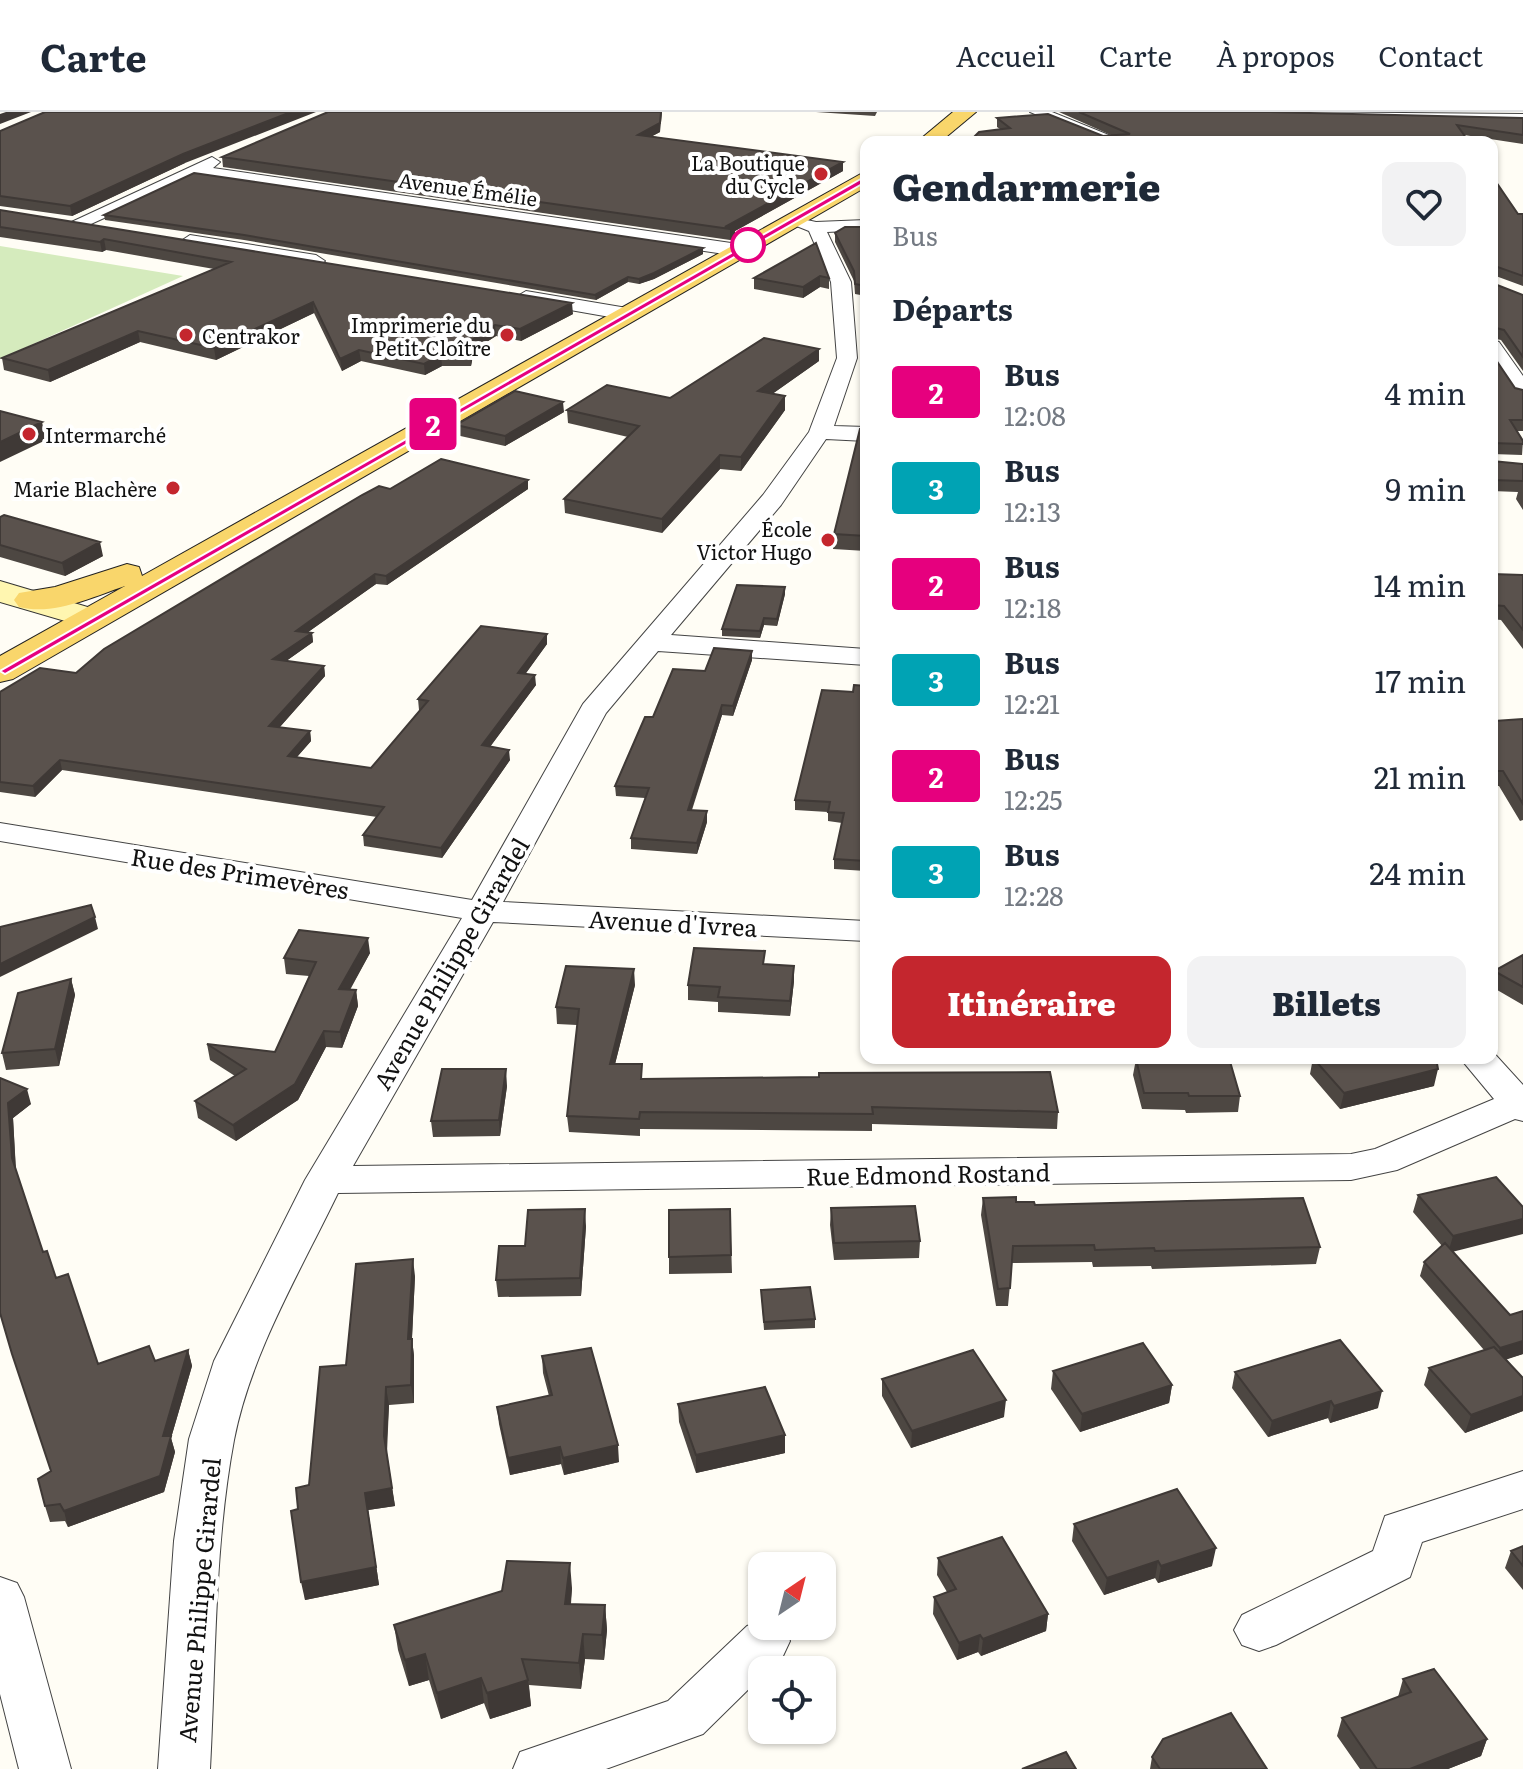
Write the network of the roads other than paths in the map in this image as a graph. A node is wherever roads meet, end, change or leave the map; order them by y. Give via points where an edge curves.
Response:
1 (966, 112) edge
2 (1038, 112) edge
3 (1291, 112) edge
4 (1387, 113) edge
5 (1502, 118) junction
6 (1523, 119) edge
7 (935, 136) edge
8 (1102, 136) edge
9 (1516, 138) edge
10 (236, 153) edge
11 (192, 170) junction
12 (860, 182) edge
13 (803, 224) junction
14 (860, 225) edge
15 (105, 229) edge
16 (166, 238) edge
17 (738, 250) junction
18 (335, 265) edge
19 (853, 282) edge
20 (503, 293) edge
21 (627, 314) junction
22 (1498, 355) edge
23 (1523, 392) edge
24 (820, 432) junction
25 (860, 434) edge
26 (238, 534) junction
27 (16, 596) edge
28 (89, 618) junction
29 (653, 642) junction
30 (860, 657) edge
31 (0, 671) edge
32 (0, 832) edge
33 (481, 911) junction
34 (860, 931) edge
35 (1484, 1064) edge
36 (1522, 1105) edge
37 (325, 1180) junction
38 (1523, 1490) edge
39 (0, 1597) edge
40 (1259, 1630) dead end
41 (765, 1641) dead end
42 (45, 1769) edge
43 (184, 1769) edge
44 (539, 1769) edge

1 - 7 main road
2 - 8 street
3 - 4 street
4 - 5 street
5 - 6 street
5 - 9 street
10 - 11 street
11 - 15 street via 66,224
11 - 17 street, Avenue Émélie
12 - 13 main road
13 - 14 street
13 - 17 main road
13 - 19 street, Avenue Philippe Girardel
16 - 18 street
17 - 21 main road
19 - 24 street, Avenue Philippe Girardel via 847,358
20 - 21 street
21 - 26 main road
22 - 23 street
24 - 25 street
24 - 29 street, Avenue Philippe Girardel via 772,500
26 - 27 main road via 94,587
26 - 28 main road
27 - 28 street
28 - 31 main road
29 - 30 street
29 - 33 street, Avenue Philippe Girardel via 593,710
32 - 33 street, Rue des Primevères
33 - 34 street, Avenue d'Ivrea
33 - 37 street, Avenue Philippe Girardel
35 - 36 street
36 - 37 street, Rue Edmond Rostand via 1497,1110 1383,1161 1351,1167
37 - 43 street, Avenue Philippe Girardel via 236,1361 212,1439 198,1541
38 - 40 street via 1402,1530 1393,1563
39 - 42 street
41 - 44 street via 685,1718

